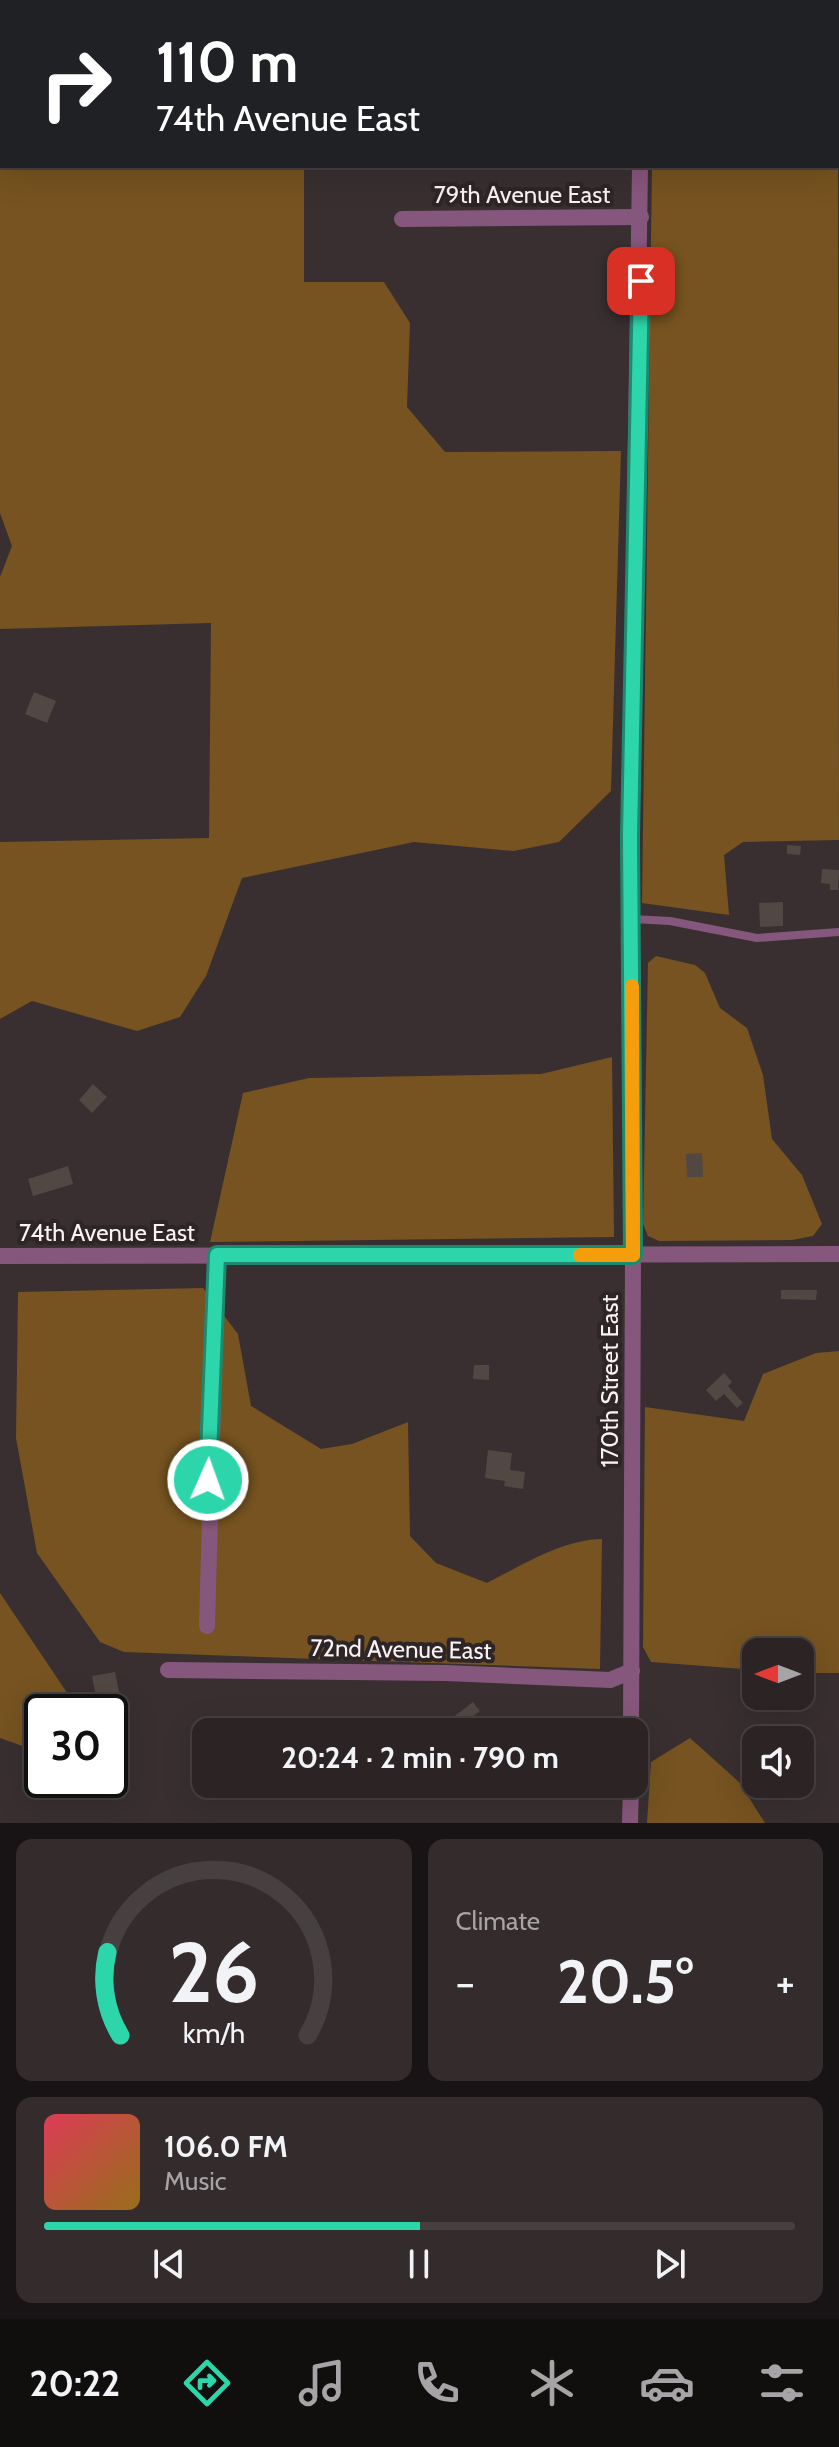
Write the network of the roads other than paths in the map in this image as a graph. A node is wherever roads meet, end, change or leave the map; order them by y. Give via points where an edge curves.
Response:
1 (640, 168) edge
2 (641, 217) junction
3 (402, 219) dead end
4 (632, 919) junction
5 (839, 932) edge
6 (839, 1254) edge
7 (217, 1255) junction
8 (633, 1255) junction
9 (0, 1256) edge
10 (207, 1626) dead end
11 (168, 1670) dead end
12 (632, 1671) junction
13 (631, 1718) edge
14 (631, 1798) edge
15 (630, 1823) edge

1 - 2 street, 170th Street East
2 - 3 street, 79th Avenue East
2 - 4 street, 170th Street East
4 - 5 lane via 757,938
4 - 8 street, 170th Street East
6 - 8 street, 74th Avenue East
7 - 8 street, 74th Avenue East
7 - 9 street, 74th Avenue East
7 - 10 street
8 - 12 street, 170th Street East
11 - 12 street, 72nd Avenue East via 610,1680
12 - 13 street, 170th Street East
14 - 15 street

